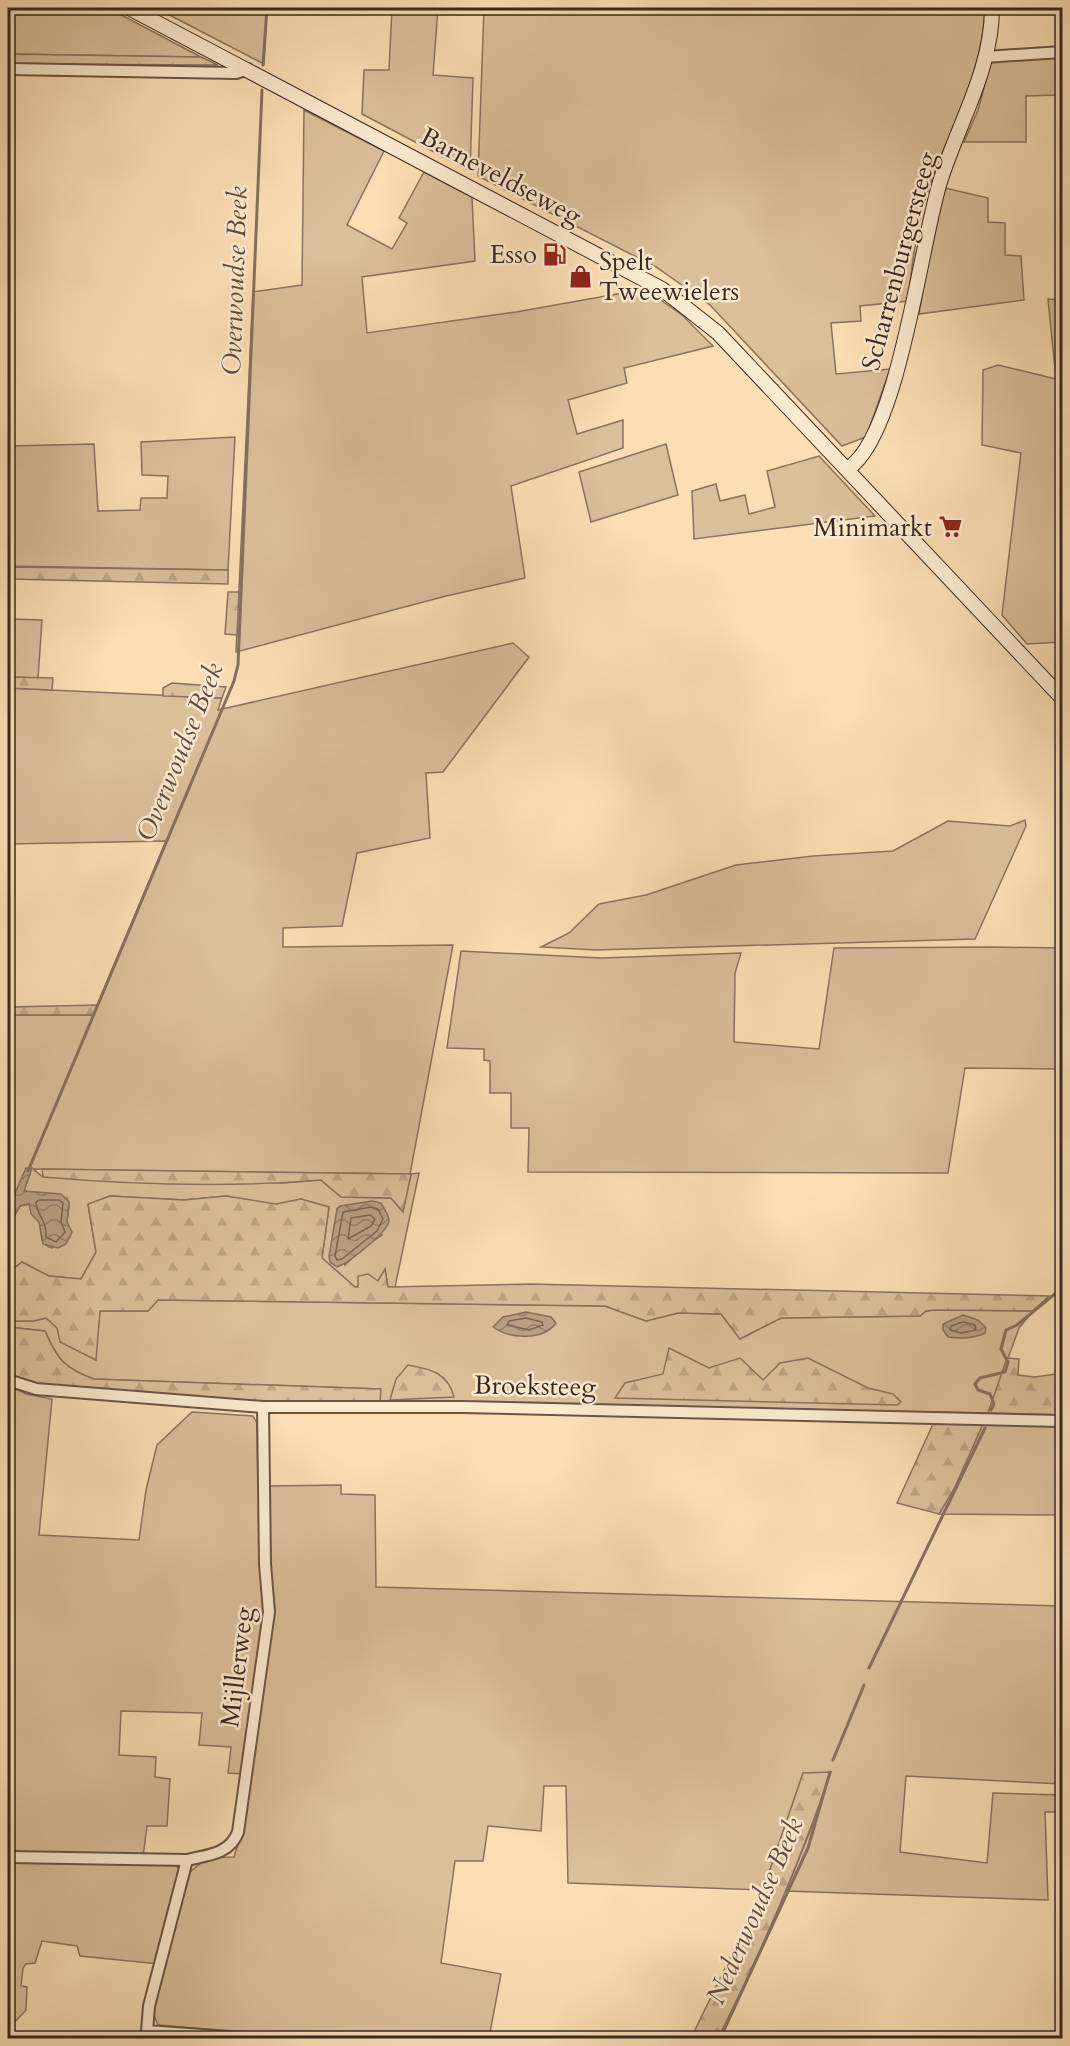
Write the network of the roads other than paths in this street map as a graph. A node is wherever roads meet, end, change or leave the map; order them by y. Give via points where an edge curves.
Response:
1 (129, 8) edge
2 (992, 8) edge
3 (1062, 52) edge
4 (985, 57) junction
5 (8, 69) edge
6 (248, 69) junction
7 (847, 469) junction
8 (1062, 698) edge
9 (8, 1380) edge
10 (263, 1407) junction
11 (1062, 1421) edge
12 (8, 1857) edge
13 (187, 1860) junction
14 (147, 2035) edge
15 (244, 2038) edge

1 - 6 main road, Barneveldseweg
2 - 4 main road, Scharrenburgersteeg
3 - 4 street
4 - 7 main road, Scharrenburgersteeg via 940,180 902,355 870,444
5 - 6 street via 236,73
6 - 7 main road, Barneveldseweg via 662,289 718,333
7 - 8 main road, Barneveldseweg
9 - 10 street, Broeksteeg via 47,1390
10 - 11 street, Broeksteeg via 462,1407
10 - 13 street, Mijllerweg via 265,1564 270,1612 238,1832 234,1844 225,1850
12 - 13 street, Mijllerweg
13 - 14 street via 149,2006
14 - 15 street

